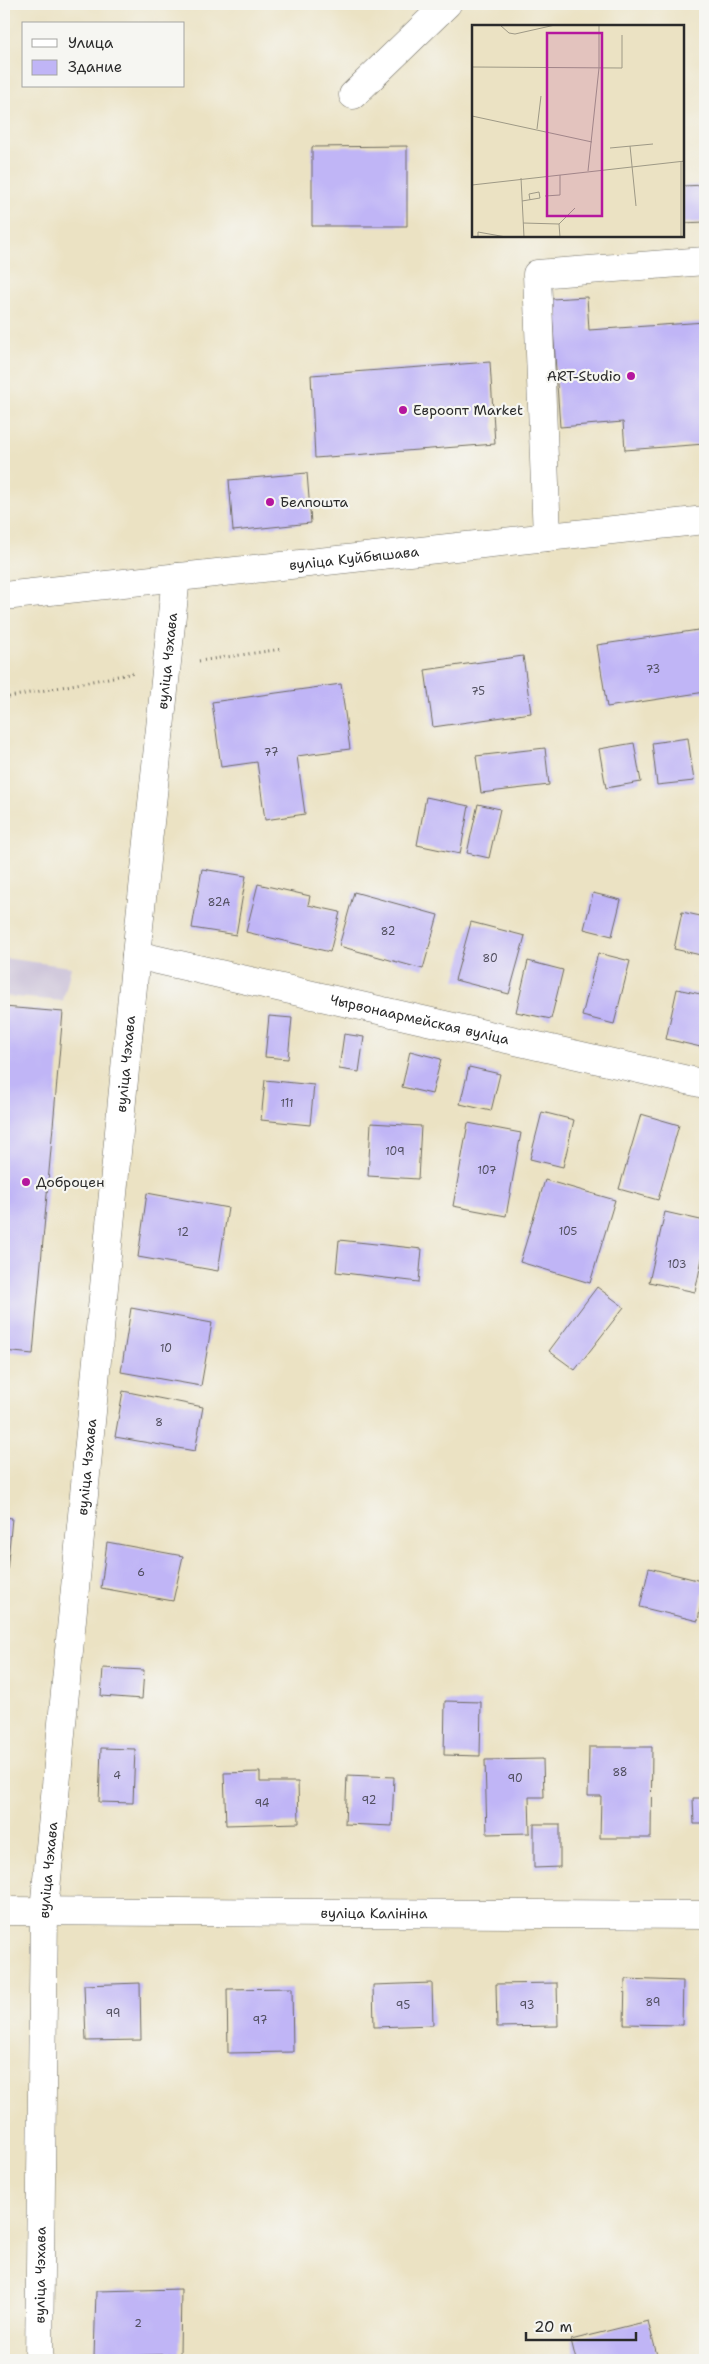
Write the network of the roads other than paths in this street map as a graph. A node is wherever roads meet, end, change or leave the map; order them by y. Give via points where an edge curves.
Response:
1 (447, 4) edge
2 (353, 95) dead end
3 (705, 261) edge
4 (705, 520) edge
5 (547, 537) junction
6 (176, 577) junction
7 (4, 596) edge
8 (136, 955) junction
9 (705, 1084) edge
10 (44, 1910) junction
11 (4, 1911) edge
12 (705, 1915) edge
13 (39, 2360) edge

1 - 2 street
3 - 5 street via 537,274
4 - 5 street, вуліца Куйбышава
5 - 6 street, вуліца Куйбышава
6 - 7 street, вуліца Куйбышава
6 - 8 street, вуліца Чэхава
8 - 9 street, Чырвонаармейская вуліца
8 - 10 street, вуліца Чэхава
10 - 11 street, вуліца Калініна
10 - 12 street, вуліца Калініна
10 - 13 street, вуліца Чэхава

